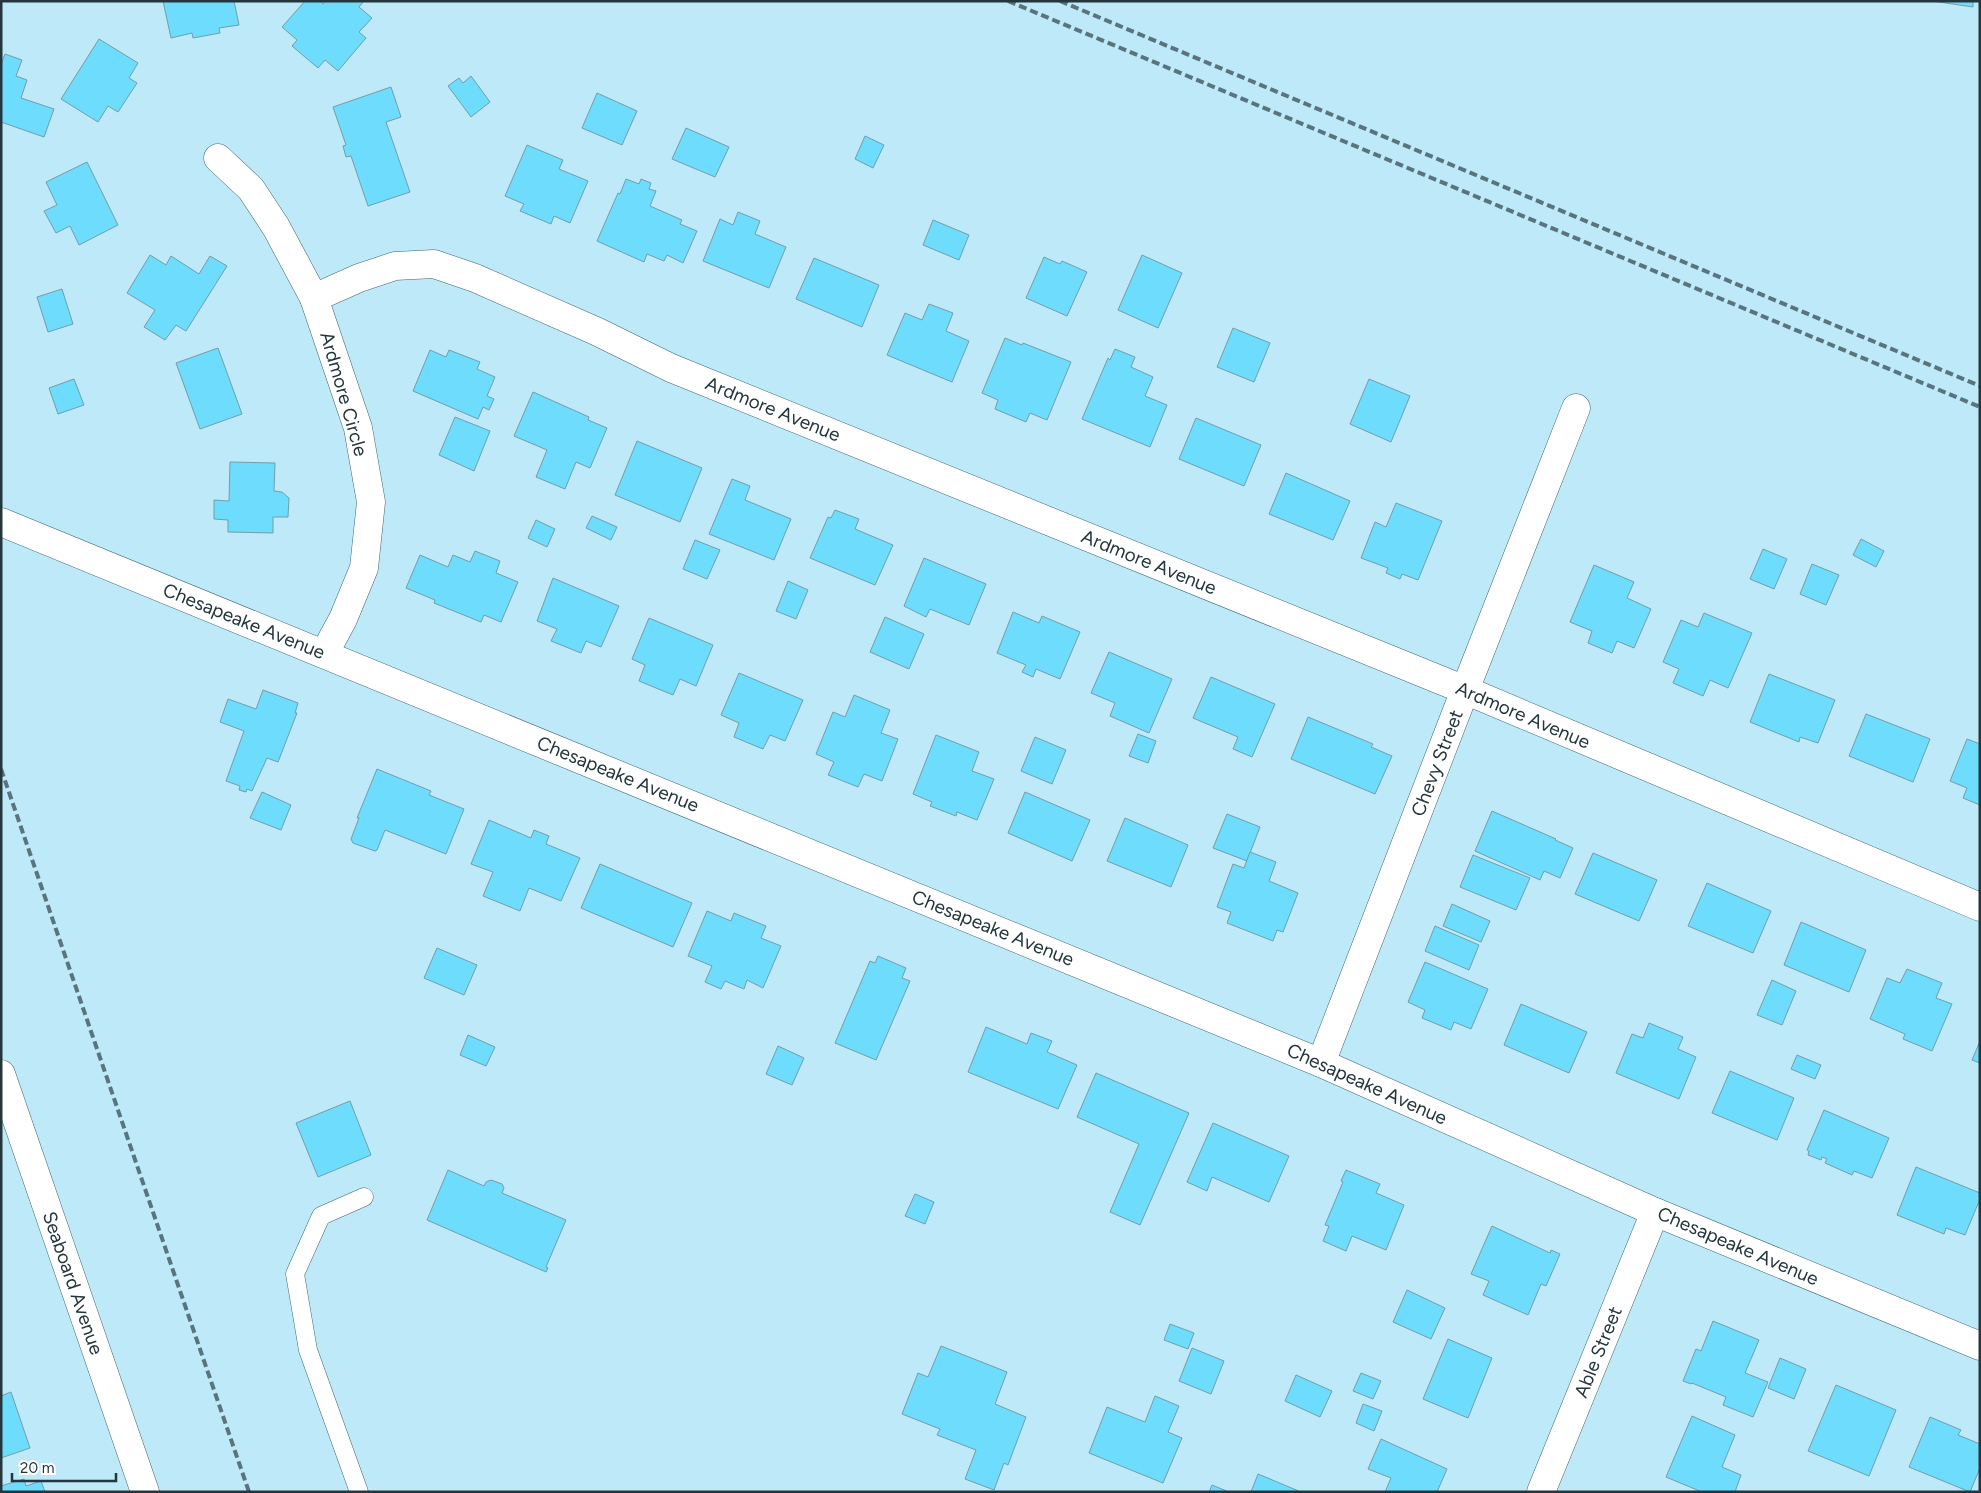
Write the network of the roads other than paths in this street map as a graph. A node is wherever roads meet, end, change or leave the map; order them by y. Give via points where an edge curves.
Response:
1 (218, 158) dead end
2 (314, 298) junction
3 (1576, 408) dead end
4 (1, 522) edge
5 (324, 654) junction
6 (1465, 690) junction
7 (1980, 907) edge
8 (1321, 1063) junction
9 (1, 1074) edge
10 (364, 1197) dead end
11 (1655, 1212) junction
12 (1980, 1346) edge
13 (145, 1492) edge
14 (359, 1492) edge
15 (1542, 1492) edge

1 - 2 street, Ardmore Circle via 251,189 276,227
2 - 5 street, Ardmore Circle via 358,428 371,502 364,568
2 - 6 street, Ardmore Avenue via 395,266 434,264 475,278 671,368
3 - 6 street, Chevy Street
4 - 5 street, Chesapeake Avenue
5 - 8 street, Chesapeake Avenue
6 - 7 street, Ardmore Avenue
6 - 8 street, Chevy Street
8 - 11 street, Chesapeake Avenue
9 - 13 street, Seaboard Avenue
10 - 14 lane via 321,1216 295,1274 308,1350
11 - 12 street, Chesapeake Avenue
11 - 15 street, Able Street

